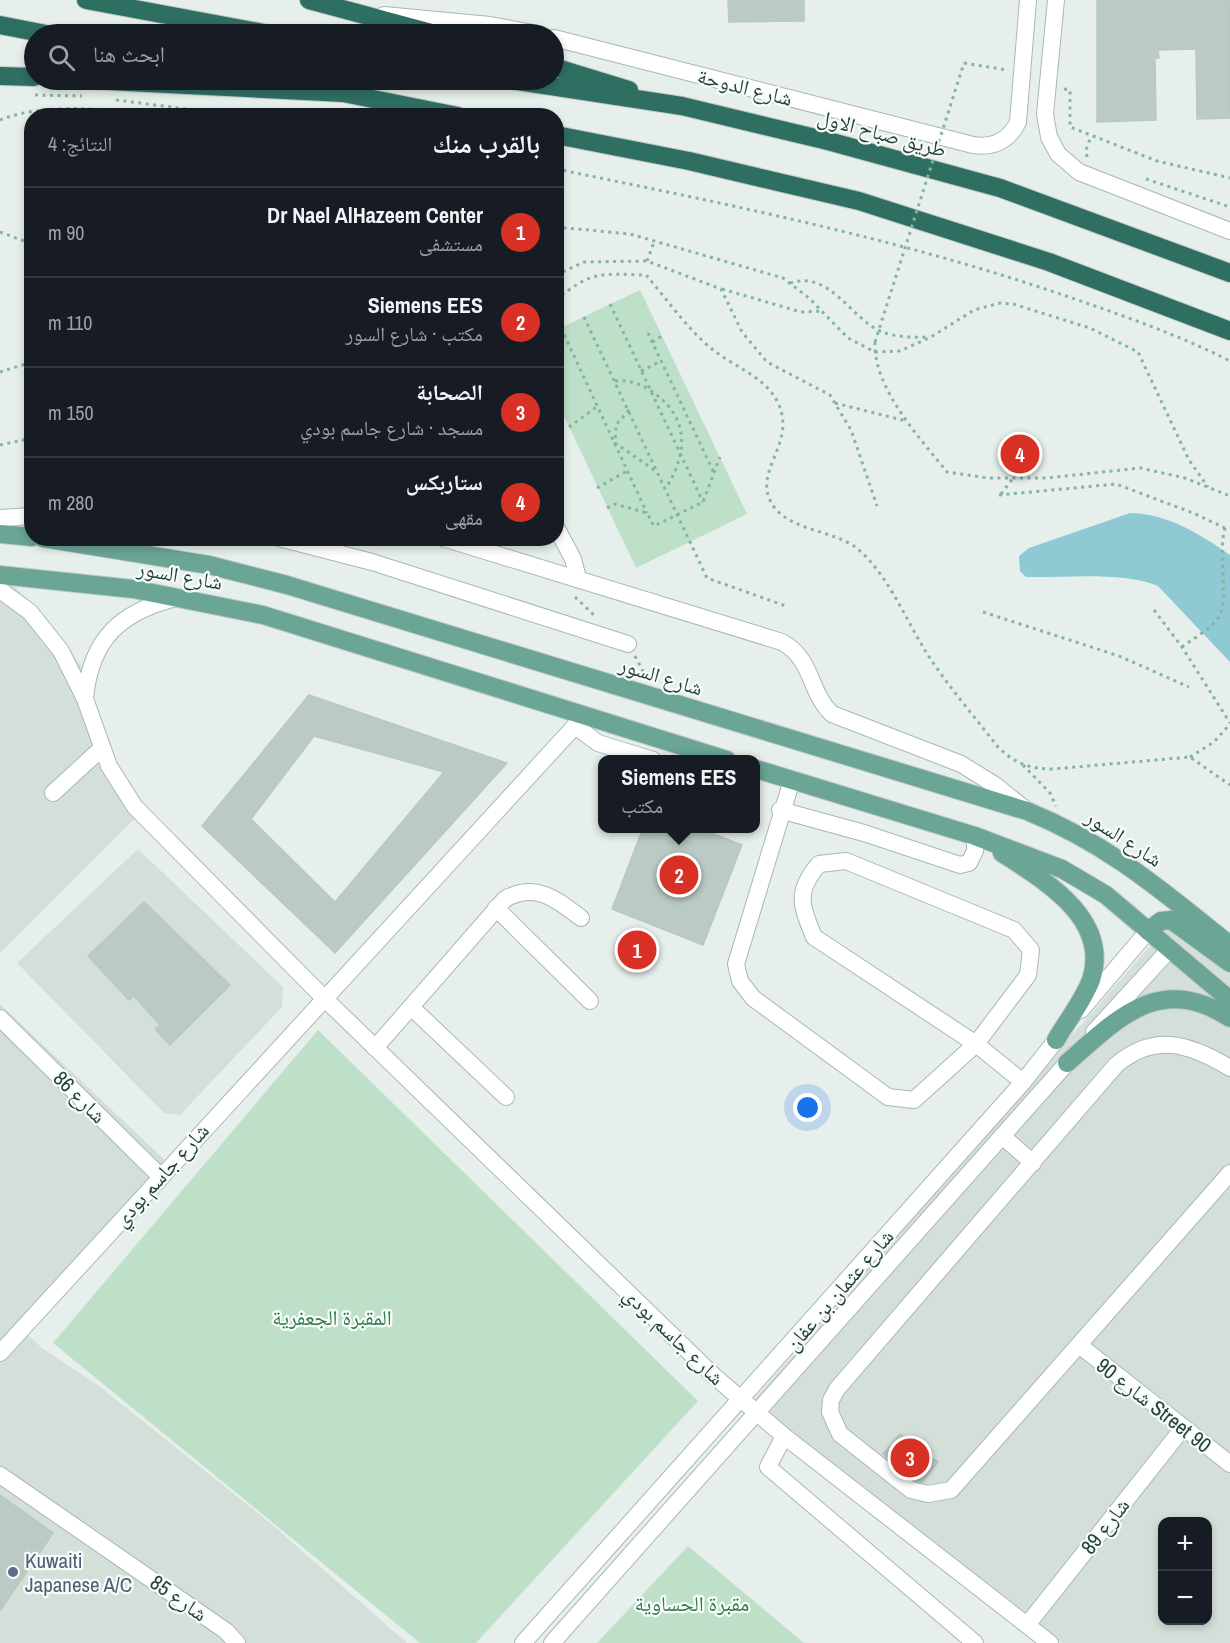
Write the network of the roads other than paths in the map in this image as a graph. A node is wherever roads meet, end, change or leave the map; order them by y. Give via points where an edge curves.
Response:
1 (86, 0) edge
2 (309, 0) edge
3 (1028, 0) edge
4 (1055, 2) edge
5 (357, 12) junction
6 (215, 24) edge
7 (400, 24) edge
8 (480, 24) edge
9 (0, 26) edge
10 (24, 30) edge
11 (564, 41) edge
12 (564, 69) edge
13 (0, 76) edge
14 (24, 83) edge
15 (564, 88) edge
16 (191, 90) edge
17 (327, 90) edge
18 (343, 93) junction
19 (682, 106) junction
20 (418, 108) edge
21 (564, 137) edge
22 (1230, 231) edge
23 (1230, 273) edge
24 (1230, 331) edge
25 (24, 516) edge
26 (0, 518) edge
27 (0, 534) edge
28 (24, 536) edge
29 (564, 542) edge
30 (92, 546) edge
31 (310, 546) edge
32 (469, 546) edge
33 (0, 575) edge
34 (575, 578) junction
35 (0, 590) edge
36 (180, 597) junction
37 (628, 644) road end
38 (85, 699) junction
39 (580, 721) junction
40 (102, 748) junction
41 (639, 755) edge
42 (712, 755) edge
43 (760, 770) edge
44 (792, 780) junction
45 (53, 793) dead end
46 (780, 810) junction
47 (1027, 810) junction
48 (975, 836) junction
49 (1163, 892) junction
50 (496, 908) junction
51 (581, 918) dead end
52 (1182, 926) junction
53 (1148, 931) junction
54 (1230, 945) edge
55 (1170, 949) junction
56 (1230, 963) edge
57 (324, 998) junction
58 (1230, 1000) edge
59 (590, 1001) dead end
60 (411, 1007) junction
61 (0, 1018) edge
62 (1230, 1018) edge
63 (1056, 1040) junction
64 (976, 1044) junction
65 (375, 1048) junction
66 (1067, 1063) junction
67 (1230, 1068) edge
68 (1023, 1082) junction
69 (506, 1097) dead end
70 (1002, 1136) junction
71 (1033, 1163) junction
72 (1230, 1173) edge
73 (160, 1176) junction
74 (1079, 1345) junction
75 (0, 1353) edge
76 (742, 1400) junction
77 (758, 1413) junction
78 (1183, 1428) junction
79 (784, 1436) junction
80 (1230, 1464) edge
81 (0, 1475) edge
82 (1036, 1636) edge
83 (237, 1643) edge
84 (523, 1643) edge
85 (552, 1643) edge
86 (975, 1643) edge

1 - 6 highway
2 - 5 highway
3 - 4 street via 1042,12 1050,10
3 - 11 street, شارع الدوحة via 1018,122 1007,138 987,146
4 - 22 street via 1045,114 1049,137 1058,154 1070,167
5 - 7 highway
5 - 8 street
9 - 10 highway
12 - 19 highway
13 - 14 highway
15 - 19 highway, طريق صباح الاول
16 - 18 highway
17 - 18 highway
18 - 20 highway
19 - 23 highway, طريق صباح الاول via 1000,188
21 - 24 highway via 859,201 1049,262
25 - 26 street
27 - 28 main road
29 - 34 street via 573,559
30 - 47 main road, شارع السور via 209,565 265,579
31 - 37 street
32 - 34 street
33 - 36 main road, شارع السور
34 - 47 street via 782,642 804,662 820,699 832,714 961,764
35 - 38 street, شارع جاسم بودي via 44,628 67,661
36 - 38 street via 139,609 114,627 93,658
36 - 39 main road, شارع السور via 263,615 345,639
38 - 40 street, شارع جاسم بودي
39 - 41 street via 598,743
39 - 42 main road, شارع السور
39 - 57 street
40 - 45 street
40 - 57 street, شارع جاسم بودي via 124,793 142,815
43 - 44 main road
44 - 46 street
44 - 48 main road
46 - 48 street via 960,865 969,863 975,851
46 - 64 street via 735,964 740,981 753,998 888,1097 914,1100
47 - 49 main road, شارع السور via 1108,850
48 - 53 main road via 1086,881
48 - 63 main road via 1061,894 1075,909 1089,935 1093,953 1091,978
49 - 52 main road via 1177,908
49 - 54 main road, شارع السور
50 - 51 street via 514,894 530,891 548,894
50 - 59 street
50 - 60 street
52 - 53 main road via 1163,920
52 - 55 main road
52 - 56 main road
53 - 55 main road
53 - 63 street, شارع عثمان بن عفان
55 - 58 main road
55 - 66 street, شارع عثمان بن عفان
57 - 65 street, شارع جاسم بودي
57 - 73 street, شارع جاسم بودي
60 - 65 street
60 - 69 street
61 - 73 street, شارع 86
62 - 66 main road via 1204,1003 1166,998 1124,1015
63 - 68 street, شارع عثمان بن عفان
64 - 64 street via 814,937 802,908 805,881 819,864 846,861 1014,930 1031,950 1028,975
64 - 68 street
65 - 76 street, شارع جاسم بودي
66 - 70 street, شارع عثمان بن عفان
67 - 71 street via 1178,1045 1154,1045 1133,1051 1116,1065
68 - 76 street, شارع عثمان بن عفان
70 - 71 street
70 - 77 street, شارع عثمان بن عفان
71 - 74 street via 837,1389 831,1400 831,1417 840,1434 906,1487 928,1494 944,1493 958,1485
72 - 74 street
73 - 75 street, شارع جاسم بودي
74 - 78 street, شارع 90 Street 90
76 - 77 street, شارع جاسم بودي
76 - 84 street, شارع عثمان بن عفان
77 - 79 street, شارع جاسم بودي
77 - 85 street, شارع عثمان بن عفان
78 - 80 street, شارع 90 Street 90
78 - 82 street, شارع 89
79 - 82 street, شارع جاسم بودي
79 - 86 street via 768,1467
81 - 83 street, شارع 85 via 226,1631

